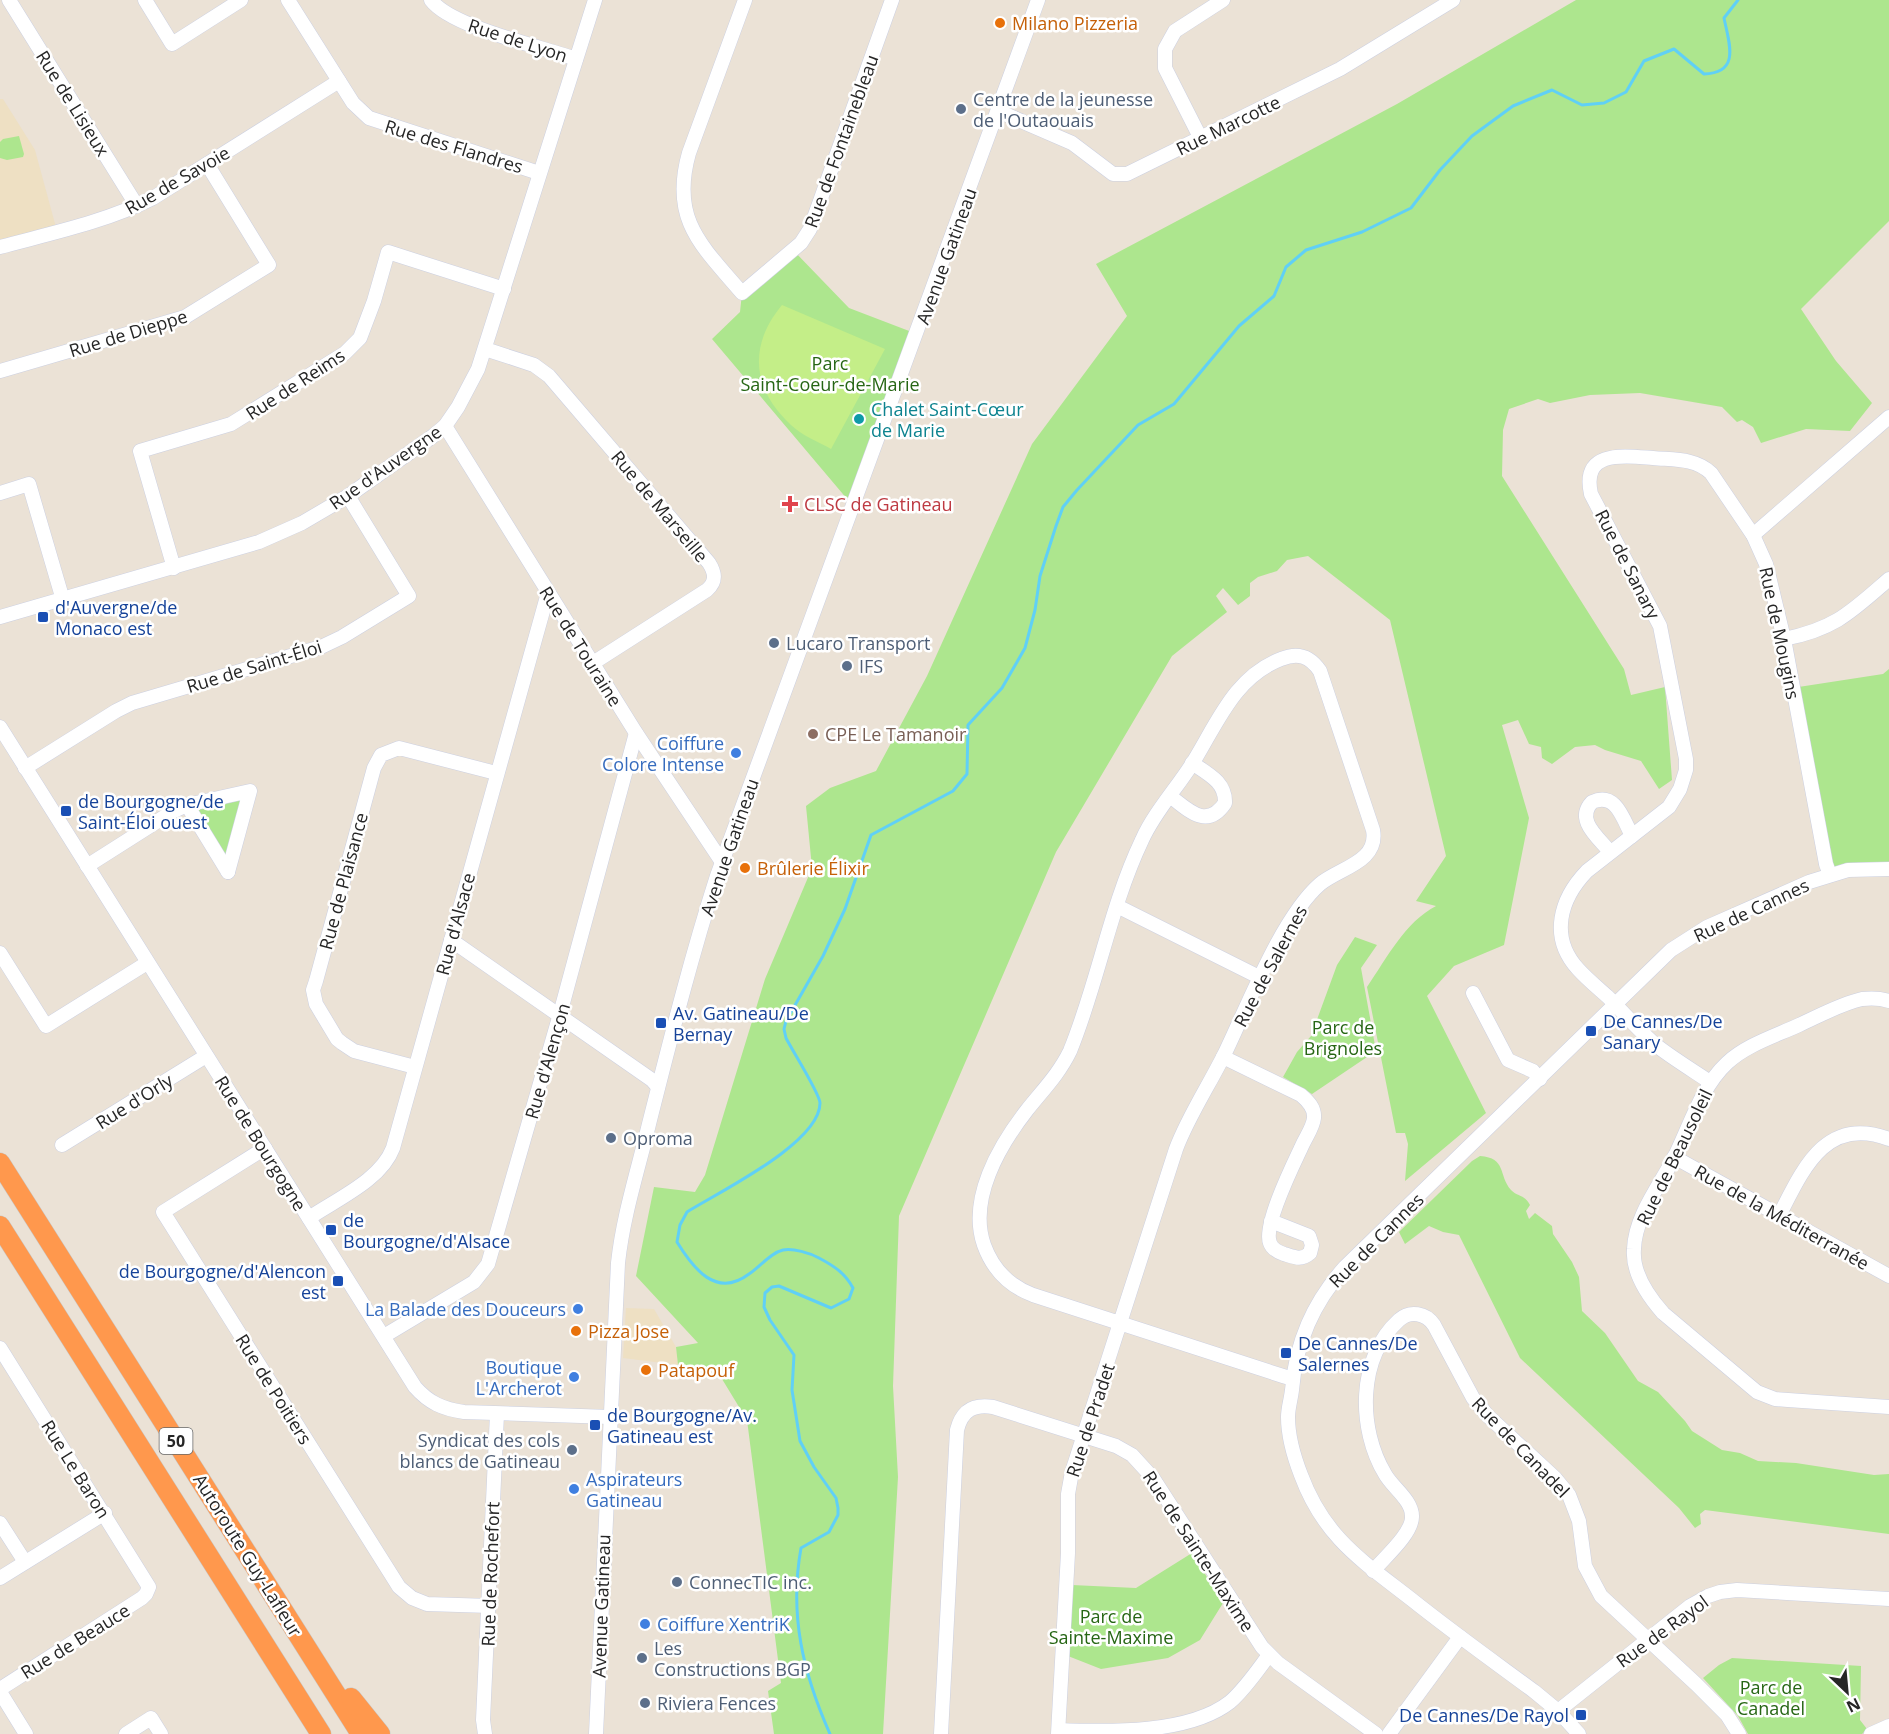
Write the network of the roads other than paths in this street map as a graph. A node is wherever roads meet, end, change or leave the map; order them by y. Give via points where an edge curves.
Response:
1 (9, 0) edge
2 (145, 0) edge
3 (241, 0) edge
4 (288, 0) edge
5 (431, 0) edge
6 (595, 0) edge
7 (745, 0) edge
8 (892, 0) edge
9 (1038, 0) edge
10 (1223, 0) edge
11 (1454, 0) edge
12 (576, 59) junction
13 (339, 81) junction
14 (998, 111) junction
15 (1201, 139) junction
16 (207, 164) junction
17 (539, 173) junction
18 (137, 206) junction
19 (0, 247) edge
20 (504, 289) junction
21 (485, 349) junction
22 (0, 371) edge
23 (1889, 417) edge
24 (445, 426) junction
25 (0, 493) edge
26 (348, 496) junction
27 (1753, 535) junction
28 (174, 568) junction
29 (1889, 579) edge
30 (548, 593) junction
31 (63, 600) junction
32 (0, 617) edge
33 (1784, 639) junction
34 (592, 663) junction
35 (0, 727) edge
36 (636, 733) junction
37 (1192, 763) junction
38 (25, 768) junction
39 (496, 773) junction
40 (1170, 796) junction
41 (187, 805) junction
42 (1632, 836) junction
43 (1610, 852) junction
44 (722, 862) junction
45 (87, 866) junction
46 (1889, 869) edge
47 (1830, 875) junction
48 (1117, 906) junction
49 (451, 939) junction
50 (0, 953) edge
51 (147, 963) junction
52 (1261, 978) junction
53 (1473, 993) dead end
54 (1889, 1001) edge
55 (1615, 1005) junction
56 (560, 1014) junction
57 (206, 1056) junction
58 (1223, 1057) junction
59 (415, 1067) junction
60 (1540, 1079) junction
61 (1710, 1082) junction
62 (658, 1087) junction
63 (1889, 1139) edge
64 (62, 1145) dead end
65 (265, 1148) junction
66 (1674, 1157) junction
67 (0, 1163) edge
68 (1780, 1214) junction
69 (309, 1218) junction
70 (1271, 1221) dead end
71 (0, 1226) edge
72 (1889, 1276) edge
73 (1121, 1323) junction
74 (384, 1336) junction
75 (0, 1348) edge
76 (1293, 1379) junction
77 (1889, 1407) edge
78 (496, 1414) junction
79 (610, 1417) junction
80 (1084, 1436) junction
81 (105, 1513) junction
82 (0, 1523) edge
83 (25, 1562) junction
84 (1373, 1571) junction
85 (0, 1578) edge
86 (149, 1590) joint
87 (231, 1592) junction
88 (1889, 1599) edge
89 (490, 1606) junction
90 (293, 1626) junction
91 (1460, 1637) junction
92 (1647, 1638) junction
93 (1269, 1655) junction
94 (0, 1690) edge
95 (1558, 1711) junction
96 (1889, 1726) edge
97 (1058, 1732) edge
98 (26, 1734) edge
99 (126, 1734) edge
100 (161, 1734) edge
101 (305, 1734) edge
102 (321, 1734) edge
103 (361, 1734) edge
104 (380, 1734) edge
105 (485, 1734) edge
106 (596, 1734) edge
107 (941, 1734) edge
108 (1376, 1734) edge
109 (1389, 1734) edge
110 (1579, 1734) edge
111 (1739, 1734) edge
112 (1871, 1734) edge

1 - 18 street, Rue de Lisieux
2 - 3 street via 172,44
4 - 13 street, Rue des Flandres
5 - 12 street, Rue de Lyon via 446,15 464,23
6 - 12 street, Rue d'Auvergne
7 - 8 street, Rue de Fontainebleau via 682,179 687,215 696,236 742,293 806,237
9 - 14 street, Avenue Gatineau
10 - 15 street via 1175,31 1164,49 1166,68
11 - 15 street, Rue Marcotte via 1340,69
12 - 17 street, Rue d'Auvergne
13 - 16 street, Rue de Savoie
13 - 17 street, Rue des Flandres via 360,111 379,122
14 - 15 street, Rue Marcotte via 1064,139 1113,174 1127,174
14 - 44 street, Avenue Gatineau
16 - 18 street, Rue de Savoie
16 - 22 street, Rue de Dieppe via 269,265 185,317
17 - 20 street, Rue d'Auvergne
18 - 19 street, Rue de Savoie
20 - 21 street, Rue d'Auvergne
20 - 28 street, Rue de Reims via 388,252 360,338 345,353 231,424 140,451
21 - 24 street, Rue d'Auvergne via 465,395
21 - 34 street, Rue de Marseille via 534,365 549,376 713,569 714,581 707,590
23 - 27 street
24 - 26 street, Rue d'Auvergne
24 - 30 street, Rue de Touraine
25 - 31 street via 29,484
26 - 28 street, Rue d'Auvergne via 266,539
26 - 38 street, Rue de Saint-Éloi via 409,596 321,647 132,703
27 - 33 street, Rue de Mougins via 1766,564
27 - 42 street, Rue de Sanary via 1711,473 1696,463 1612,456 1592,470 1591,494 1660,626 1686,759 1684,779 1675,799
28 - 31 street, Rue d'Auvergne
29 - 33 street via 1840,620 1810,634
30 - 34 street, Rue de Touraine
30 - 39 street, Rue d'Alsace
31 - 32 street, Rue d'Auvergne
33 - 47 street, Rue de Mougins
34 - 36 street, Rue de Touraine
35 - 38 street, Rue de Bourgogne
36 - 44 street, Rue de Touraine
36 - 56 street, Rue d'Alençon
37 - 40 street, Rue de Salernes
37 - 40 street via 1221,785 1225,803 1214,814 1200,816
37 - 52 street, Rue de Salernes via 1227,704 1259,670 1294,655 1306,657 1320,671 1373,830 1373,843 1362,859 1332,876 1308,897
38 - 45 street, Rue de Bourgogne
39 - 49 street, Rue d'Alsace
39 - 59 street, Rue de Plaisance via 406,748 381,755 374,768 315,981 314,997 337,1039 348,1048
40 - 48 street, Rue de Salernes via 1142,839
41 - 41 street via 250,791 228,872 193,815
41 - 45 street
42 - 43 street, Rue de Sanary
42 - 43 street via 1612,802 1592,801 1585,820
43 - 55 street, Rue de Sanary via 1576,882 1564,902 1561,925 1564,948 1571,960
44 - 62 street, Avenue Gatineau
45 - 51 street, Rue de Bourgogne
46 - 47 street, Rue de Cannes via 1862,868
47 - 55 street, Rue de Cannes via 1707,927 1657,963
48 - 52 street
48 - 73 street, Rue de Salernes via 1070,1051 996,1159 979,1218 987,1254 1007,1281 1033,1295
49 - 56 street
49 - 59 street, Rue d'Alsace
50 - 51 street via 46,1026
51 - 57 street, Rue de Bourgogne
52 - 58 street, Rue de Salernes
53 - 60 street via 1508,1060 1533,1071
54 - 61 street, Rue de Beausoleil via 1875,998 1853,1002 1749,1048 1725,1064
55 - 60 street, Rue de Cannes
55 - 61 street, Rue de Sanary via 1656,1045
56 - 62 street
56 - 74 street, Rue d'Alençon via 488,1264 474,1282
57 - 64 street, Rue d'Orly
57 - 65 street, Rue de Bourgogne
58 - 70 street via 1301,1095 1314,1111 1312,1125
58 - 73 street, Rue de Salernes via 1182,1132
59 - 69 street, Rue d'Alsace via 389,1158 370,1178
60 - 76 street, Rue de Cannes via 1335,1279 1316,1304 1304,1332
61 - 66 street, Rue de Beausoleil
62 - 79 street, Avenue Gatineau via 620,1247
63 - 68 street via 1861,1133 1830,1142 1803,1168
65 - 69 street, Rue de Bourgogne
65 - 89 street, Rue de Poitiers via 163,1212 399,1587 427,1604
66 - 68 street, Rue de la Méditerranée
66 - 77 street, Rue de Beausoleil via 1634,1241 1633,1252 1649,1298 1757,1392 1775,1399
67 - 90 highway, Autoroute Guy-Lafleur / 50
68 - 72 street, Rue de la Méditerranée
69 - 74 street, Rue de Bourgogne
71 - 87 highway, Autoroute Guy-Lafleur / 50
73 - 76 street, Rue de Salernes
73 - 80 street, Rue de Pradet
74 - 78 street, Rue de Bourgogne via 415,1387 431,1402 450,1410
75 - 81 street, Rue Le Baron
76 - 84 street, Rue de Cannes via 1288,1416 1290,1435 1304,1483 1326,1524
78 - 79 street, Rue de Bourgogne
78 - 89 street, Rue de Rochefort
79 - 106 street, Avenue Gatineau
80 - 93 street, Rue de Sainte-Maxime via 1125,1450 1145,1469
80 - 97 street, Rue de Pradet via 1068,1494
80 - 107 street, Rue de Sainte-Maxime via 986,1406 973,1407 959,1422
81 - 83 street
81 - 86 street, Rue Le Baron
82 - 83 street
83 - 85 street
84 - 91 street, Rue de Cannes
84 - 92 street, Rue de Canadel via 1408,1530 1412,1515 1373,1451 1365,1423 1368,1381 1374,1359 1394,1325 1404,1316 1422,1315 1434,1325 1480,1407 1569,1495 1576,1512 1585,1566 1593,1583 1608,1603
86 - 94 street, Rue de Beauce
87 - 101 highway
87 - 102 highway, Autoroute Guy-Lafleur / 50
88 - 92 street, Rue de Rayol via 1747,1589 1720,1592 1695,1603
89 - 105 street, Rue de Rochefort
90 - 103 highway, Autoroute Guy-Lafleur / 50
90 - 104 highway
91 - 95 street, Rue de Cannes
91 - 109 street
92 - 95 street, Rue de Rayol
92 - 111 street, Rue de Canadel via 1722,1711
93 - 97 street via 1228,1703 1196,1720 1125,1731
93 - 108 street, Rue de Sainte-Maxime
94 - 98 street
95 - 110 street, Rue de Cannes
96 - 112 street
99 - 100 street via 151,1718

